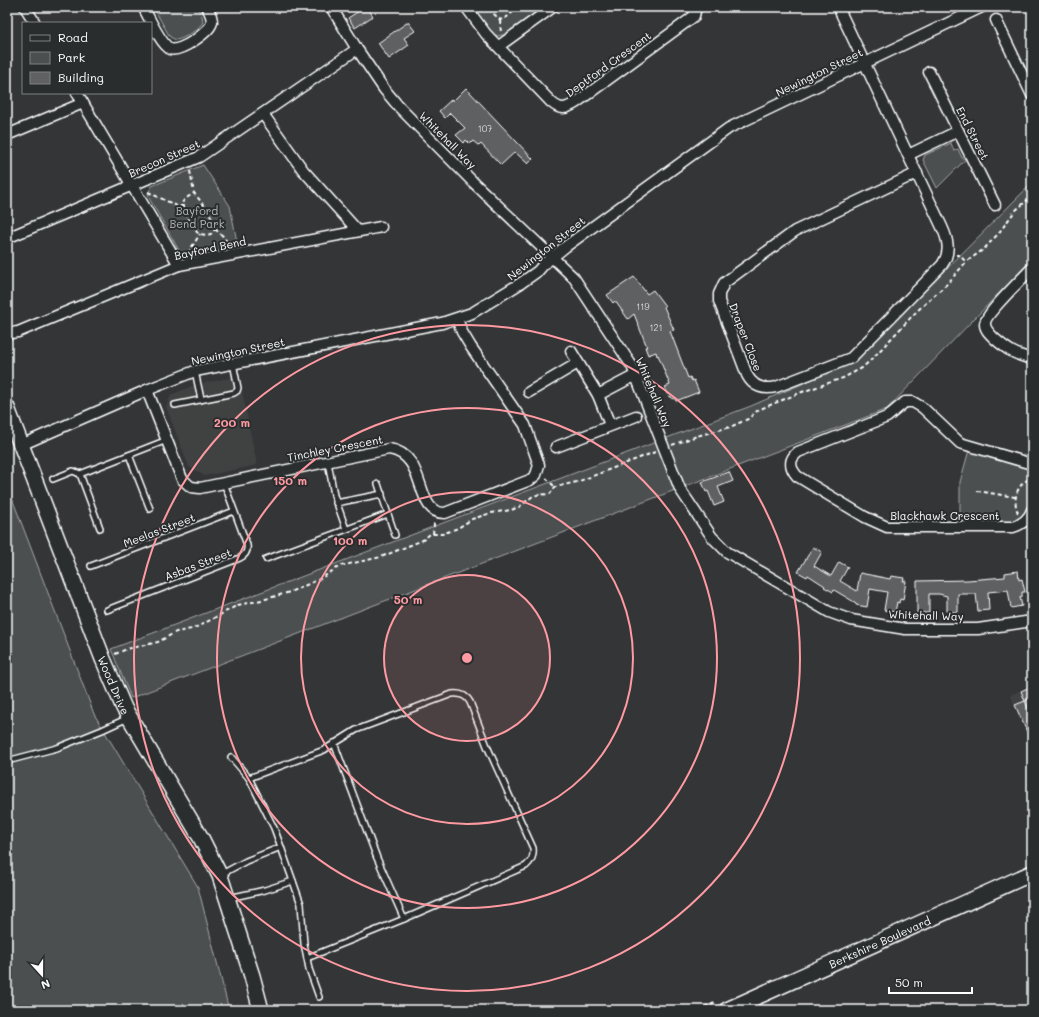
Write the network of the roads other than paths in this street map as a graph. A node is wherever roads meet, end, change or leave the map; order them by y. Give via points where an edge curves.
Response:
1 (25, 7) edge
2 (143, 7) edge
3 (206, 7) edge
4 (331, 7) edge
5 (466, 7) edge
6 (553, 7) edge
7 (696, 7) edge
8 (838, 7) edge
9 (982, 7) edge
10 (996, 20) dead end
11 (34, 22) edge
12 (152, 22) edge
13 (152, 22) edge
14 (499, 46) junction
15 (357, 49) junction
16 (865, 63) junction
17 (929, 72) dead end
18 (78, 94) edge
19 (1032, 95) edge
20 (83, 103) junction
21 (263, 114) junction
22 (958, 131) junction
23 (7, 135) edge
24 (908, 155) junction
25 (917, 173) junction
26 (134, 187) junction
27 (995, 204) dead end
28 (381, 227) dead end
29 (358, 231) junction
30 (7, 238) edge
31 (552, 257) junction
32 (181, 265) junction
33 (1032, 268) edge
34 (457, 319) junction
35 (7, 332) edge
36 (571, 351) dead end
37 (1032, 359) edge
38 (233, 363) junction
39 (578, 363) junction
40 (195, 371) junction
41 (636, 375) junction
42 (147, 390) junction
43 (529, 392) dead end
44 (598, 395) junction
45 (201, 399) junction
46 (175, 405) dead end
47 (7, 408) edge
48 (636, 416) dead end
49 (610, 426) junction
50 (167, 440) junction
51 (21, 445) junction
52 (556, 447) dead end
53 (129, 455) junction
54 (328, 462) junction
55 (1032, 464) edge
56 (80, 474) junction
57 (52, 479) dead end
58 (224, 483) junction
59 (378, 484) dead end
60 (382, 494) junction
61 (336, 503) junction
62 (150, 509) dead end
63 (1032, 510) edge
64 (234, 511) junction
65 (388, 514) junction
66 (100, 528) dead end
67 (346, 529) junction
68 (395, 535) dead end
69 (266, 559) dead end
70 (91, 566) dead end
71 (107, 610) dead end
72 (1032, 621) edge
73 (129, 718) junction
74 (334, 743) junction
75 (231, 757) dead end
76 (7, 761) edge
77 (249, 778) junction
78 (281, 847) junction
79 (1032, 873) edge
80 (220, 876) junction
81 (293, 882) junction
82 (228, 898) junction
83 (404, 920) junction
84 (243, 951) junction
85 (307, 958) junction
86 (319, 997) dead end
87 (251, 1010) edge
88 (261, 1010) edge
89 (727, 1010) edge

1 - 11 street
2 - 12 street
3 - 13 street via 212,18 210,27 179,49 173,50 165,44
4 - 15 street, Whitehall Way
5 - 14 street, Deptford Crescent via 486,34
6 - 14 street
7 - 14 street, Deptford Crescent via 694,16 689,20 577,102 565,108 551,102
8 - 16 street, Draper Close
9 - 16 street, Newington Street
10 - 19 street
15 - 21 street, Brecon Street
15 - 31 street, Whitehall Way via 399,107
16 - 24 street, Draper Close
16 - 31 street, Newington Street via 729,128
17 - 22 street, End Street
18 - 20 street
20 - 23 street
20 - 26 street
21 - 26 street, Brecon Street via 199,157
21 - 29 street via 303,170
22 - 24 street
22 - 27 street, End Street
24 - 25 street, Draper Close
25 - 25 street, Draper Close via 795,231 724,283 719,294 720,301 747,375 753,383 763,388 776,388 851,358 942,264 948,254 946,236
26 - 30 street, Brecon Street
26 - 32 street
28 - 29 street, Bayford Bend
29 - 32 street, Bayford Bend
31 - 34 street, Newington Street via 521,283 472,313
31 - 41 street, Whitehall Way via 574,278
32 - 35 street, Bayford Bend via 18,332
33 - 37 street via 990,313 985,322 991,335 1007,350
34 - 38 street, Newington Street
34 - 54 street, Tinchley Crescent via 471,347 525,425 538,462 536,475 530,480 449,512 440,513 430,507 413,465 402,453 389,449
36 - 39 street
38 - 40 street, Newington Street
38 - 45 lane via 237,392
39 - 43 street
39 - 44 street
40 - 42 street, Newington Street
40 - 45 lane
41 - 44 street
41 - 72 street, Whitehall Way via 680,489 720,546 739,560 829,612 850,620 906,629 978,629
42 - 50 street, Tinchley Crescent
42 - 51 street, Newington Street
44 - 49 street
45 - 46 lane
47 - 51 street, Wood Drive
48 - 49 street
49 - 52 street
50 - 53 lane
50 - 58 street, Tinchley Crescent via 182,479 188,485 200,488
51 - 73 street, Wood Drive via 103,659
53 - 56 lane
53 - 62 lane
54 - 58 street, Tinchley Crescent
54 - 61 lane
55 - 63 street, Blackhawk Crescent via 960,443 923,408 909,401 901,403 887,417 798,452 790,464 797,476 887,528 1013,527 1025,521
56 - 57 lane via 73,471
56 - 66 lane
58 - 64 lane, Asbas Street
59 - 60 lane
60 - 61 lane
60 - 65 lane
61 - 67 lane
64 - 70 lane, Meelas Street
64 - 71 lane, Asbas Street via 247,545 247,552 243,557
65 - 67 lane
65 - 68 lane
67 - 69 lane
73 - 76 lane via 57,748
73 - 80 street, Wood Drive via 201,838
74 - 77 lane via 324,750
74 - 83 lane via 377,858
74 - 83 lane via 356,730 452,694 462,694 470,702 533,848 532,860 526,866
75 - 77 lane
77 - 78 lane
78 - 80 lane via 246,861
78 - 81 lane
79 - 89 street, Berkshire Boulevard
80 - 82 street, Wood Drive
81 - 82 lane
81 - 85 lane via 301,904
82 - 84 street, Wood Drive
83 - 85 lane
84 - 87 street, Wood Drive via 244,985
84 - 88 street, Wood Drive
85 - 86 lane

